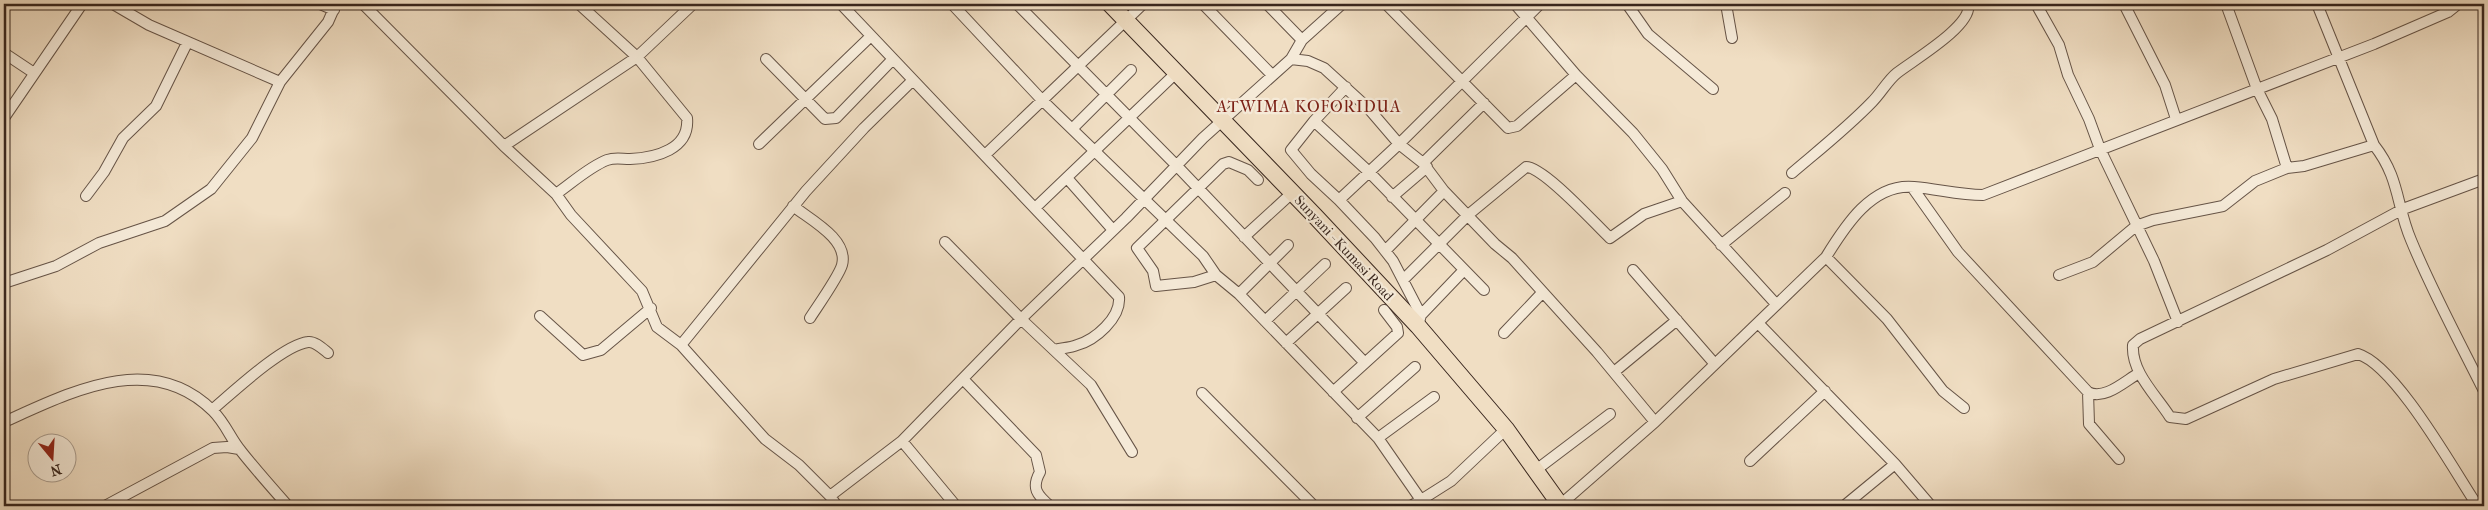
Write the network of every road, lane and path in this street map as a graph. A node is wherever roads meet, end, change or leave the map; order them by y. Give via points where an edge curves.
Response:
1 (82, 4) edge
2 (114, 4) edge
3 (320, 4) edge
4 (363, 4) edge
5 (693, 4) edge
6 (841, 4) edge
7 (952, 4) edge
8 (1017, 4) edge
9 (1110, 4) edge
10 (1143, 4) edge
11 (1203, 4) edge
12 (1266, 4) edge
13 (1342, 4) edge
14 (1386, 4) edge
15 (1515, 4) edge
16 (1540, 4) edge
17 (1627, 4) edge
18 (1726, 4) edge
19 (1968, 4) edge
20 (2036, 4) edge
21 (2124, 4) edge
22 (2226, 4) edge
23 (2317, 4) edge
24 (2458, 4) edge
25 (585, 5) edge
26 (335, 7) edge
27 (1526, 17) junction
28 (1126, 20) junction
29 (871, 36) junction
30 (1732, 38) dead end
31 (1302, 40) junction
32 (187, 43) junction
33 (4, 52) edge
34 (2338, 56) junction
35 (637, 57) junction
36 (1291, 58) junction
37 (766, 59) dead end
38 (894, 59) junction
39 (1077, 65) junction
40 (1131, 70) dead end
41 (34, 72) junction
42 (1176, 73) junction
43 (1272, 75) junction
44 (1576, 76) junction
45 (913, 80) junction
46 (1463, 81) junction
47 (280, 82) junction
48 (1346, 87) junction
49 (1713, 89) dead end
50 (2257, 89) junction
51 (1106, 95) junction
52 (806, 98) junction
53 (1041, 99) junction
54 (1484, 103) junction
55 (4, 118) edge
56 (1128, 119) junction
57 (2176, 119) junction
58 (1221, 121) junction
59 (1314, 121) junction
60 (1072, 129) junction
61 (759, 144) dead end
62 (1400, 144) junction
63 (2374, 145) junction
64 (504, 146) junction
65 (2100, 149) junction
66 (1094, 151) junction
67 (985, 155) junction
68 (1425, 165) junction
69 (1177, 166) junction
70 (2287, 168) junction
71 (1369, 172) junction
72 (1792, 173) dead end
73 (1067, 178) junction
74 (2484, 179) edge
75 (1258, 180) dead end
76 (1912, 187) junction
77 (1199, 189) junction
78 (1444, 191) junction
79 (1292, 193) junction
80 (1785, 193) dead end
81 (556, 194) junction
82 (86, 196) dead end
83 (1392, 197) junction
84 (1145, 199) junction
85 (1339, 200) junction
86 (1682, 201) junction
87 (793, 206) junction
88 (1036, 208) junction
89 (2402, 209) junction
90 (1468, 215) junction
91 (1166, 220) junction
92 (1416, 221) junction
93 (2136, 226) junction
94 (1113, 230) junction
95 (1244, 237) junction
96 (945, 242) dead end
97 (1440, 245) junction
98 (1721, 245) junction
99 (1288, 246) dead end
100 (1385, 251) junction
101 (1826, 257) junction
102 (1081, 259) junction
103 (1270, 264) junction
104 (1325, 264) dead end
105 (1464, 270) junction
106 (1633, 270) dead end
107 (1216, 275) junction
108 (2059, 275) dead end
109 (1404, 279) junction
110 (4, 283) edge
111 (1346, 288) dead end
112 (1484, 290) dead end
113 (1296, 291) junction
114 (1542, 293) junction
115 (1239, 294) junction
116 (1776, 304) junction
117 (651, 308) junction
118 (1384, 310) dead end
119 (1318, 314) junction
120 (540, 316) dead end
121 (810, 318) dead end
122 (1021, 318) junction
123 (1676, 320) junction
124 (1265, 321) junction
125 (1419, 321) junction
126 (2178, 322) junction
127 (1758, 323) junction
128 (1504, 333) dead end
129 (1286, 343) junction
130 (681, 345) junction
131 (1054, 350) junction
132 (328, 353) dead end
133 (1365, 363) junction
134 (1714, 363) junction
135 (1414, 367) dead end
136 (1614, 372) junction
137 (2139, 373) junction
138 (962, 379) junction
139 (1825, 391) junction
140 (2484, 391) edge
141 (1333, 392) junction
142 (2088, 392) junction
143 (1202, 393) dead end
144 (1434, 397) dead end
145 (1964, 408) dead end
146 (212, 410) junction
147 (1610, 414) dead end
148 (1357, 418) junction
149 (4, 422) edge
150 (1654, 422) junction
151 (1506, 429) junction
152 (1378, 438) junction
153 (902, 440) junction
154 (239, 449) junction
155 (1132, 452) dead end
156 (2119, 459) dead end
157 (1750, 461) dead end
158 (1895, 464) junction
159 (1536, 470) junction
160 (830, 496) junction
161 (1421, 500) junction
162 (2475, 502) dead end
163 (105, 506) edge
164 (288, 506) edge
165 (837, 506) edge
166 (956, 506) edge
167 (1050, 506) edge
168 (1314, 506) edge
169 (1411, 506) edge
170 (1561, 506) edge
171 (1844, 506) edge
172 (1930, 506) edge

1 - 41 street
2 - 32 street
3 - 26 street
4 - 64 street
5 - 35 street
6 - 29 street
7 - 53 street
8 - 39 street
9 - 28 main road, Sunyani - Kumasi Road
10 - 28 street
11 - 43 street
12 - 31 street
13 - 31 street
14 - 46 street
15 - 27 street
16 - 27 street
17 - 49 street via 1648,34
18 - 30 street
19 - 72 street via 1969,11 1962,22 1918,60 1897,73 1872,102
20 - 65 street via 2059,45 2068,75
21 - 57 street via 2165,85
22 - 50 street
23 - 34 street
24 - 34 street via 2432,19
25 - 35 street
26 - 47 street via 328,22
27 - 44 street
27 - 46 street
28 - 39 street
28 - 42 main road, Sunyani - Kumasi Road
29 - 38 street
29 - 52 street
31 - 36 street
32 - 47 street
32 - 82 street via 156,106 123,138
33 - 41 street
34 - 50 street
34 - 63 street
35 - 64 street
35 - 81 street via 687,118 685,138 665,152 609,160
36 - 43 street
36 - 48 street via 1324,68
37 - 52 street
38 - 45 street
38 - 52 street via 836,118 825,119
39 - 51 street
39 - 53 street
40 - 51 street
41 - 55 street
42 - 56 street
42 - 58 main road, Sunyani - Kumasi Road
43 - 58 street
44 - 54 street via 1522,122 1510,128
44 - 86 street via 1632,133 1662,169
45 - 67 street
45 - 87 street
46 - 54 street
46 - 62 street
47 - 110 street via 255,134 211,190 161,222 99,243 56,266
48 - 59 street
48 - 62 street
50 - 57 street
50 - 70 street via 2272,119
51 - 56 street
51 - 60 street
52 - 61 street
53 - 60 street
53 - 67 street
54 - 68 street
56 - 66 street
56 - 69 street
57 - 65 street
58 - 69 street
58 - 79 main road, Sunyani - Kumasi Road
59 - 71 street
59 - 85 street via 1292,146 1291,153
60 - 66 street
62 - 68 street
62 - 71 street
63 - 70 street
63 - 89 street via 2394,178
64 - 81 street
65 - 76 street via 1983,196
65 - 93 street
66 - 73 street
66 - 84 street
67 - 88 street
68 - 78 street
68 - 83 street
69 - 77 street
69 - 84 street
70 - 93 street via 2255,180 2223,206
71 - 83 street
71 - 85 street
73 - 88 street
73 - 94 street
74 - 89 street
75 - 77 street via 1248,170 1229,162 1223,164
76 - 101 street via 1895,188 1866,205 1846,224
76 - 142 street via 1958,252
77 - 91 street
77 - 95 street
78 - 90 street
78 - 92 street
79 - 95 street
79 - 125 main road, Sunyani - Kumasi Road
80 - 98 street
81 - 117 street via 570,215 642,291
83 - 92 street
84 - 91 street
84 - 94 street
85 - 100 street
86 - 90 street via 1644,214 1610,238 1549,179 1529,167
86 - 98 street
87 - 121 street via 833,238 841,250 842,265
87 - 130 street
88 - 102 street
89 - 126 street via 2327,250
89 - 140 street via 2411,241
90 - 97 street
90 - 114 street
91 - 107 street via 1203,256
91 - 107 street via 1137,248 1153,271 1155,285 1194,282
92 - 97 street
92 - 100 street
93 - 108 street via 2093,262
93 - 126 street
94 - 102 street
95 - 103 street
96 - 122 street
97 - 105 street
97 - 109 street
98 - 116 street
99 - 103 street
100 - 109 street
101 - 116 street
101 - 145 street via 1887,319 1943,391
102 - 122 street
102 - 131 street via 1119,297 1120,302 1114,317 1102,330 1078,345
103 - 113 street
103 - 115 street
104 - 113 street
105 - 112 street
105 - 125 street
106 - 123 street
107 - 115 street
109 - 125 street
111 - 119 street
113 - 119 street
113 - 124 street
114 - 128 street
114 - 136 street
115 - 124 street
116 - 127 street
117 - 120 street via 601,350 583,355
117 - 130 street via 657,327
118 - 133 street via 1398,333
119 - 129 street
119 - 133 street
122 - 131 street
122 - 138 street
123 - 134 street
123 - 136 street
124 - 129 street
125 - 151 main road, Sunyani - Kumasi Road
126 - 137 street via 2140,338 2133,345 2132,354
127 - 134 street
127 - 139 street
129 - 141 street
130 - 160 street via 766,439 799,465
131 - 155 street via 1092,385
132 - 146 street via 308,342 290,350 271,361
133 - 141 street
134 - 150 street
135 - 148 street
136 - 150 street
137 - 142 street via 2102,395 2094,396
137 - 162 street via 2170,417 2186,419 2274,379 2358,354 2367,357 2391,379
138 - 153 street
138 - 167 street via 1036,455 1040,472 1035,488
139 - 157 street
139 - 158 street
141 - 148 street
142 - 156 street via 2089,424
143 - 168 street
144 - 152 street
146 - 149 street via 186,390 154,381 128,380 72,391
146 - 154 street via 230,431
147 - 159 street
148 - 152 street
150 - 170 street
151 - 159 main road, Sunyani - Kumasi Road
151 - 161 street via 1451,480
152 - 161 street
153 - 160 street
153 - 166 street
154 - 163 street via 213,448
154 - 164 street
158 - 171 street
158 - 172 street
159 - 170 main road, Sunyani - Kumasi Road
160 - 165 street
161 - 169 street

